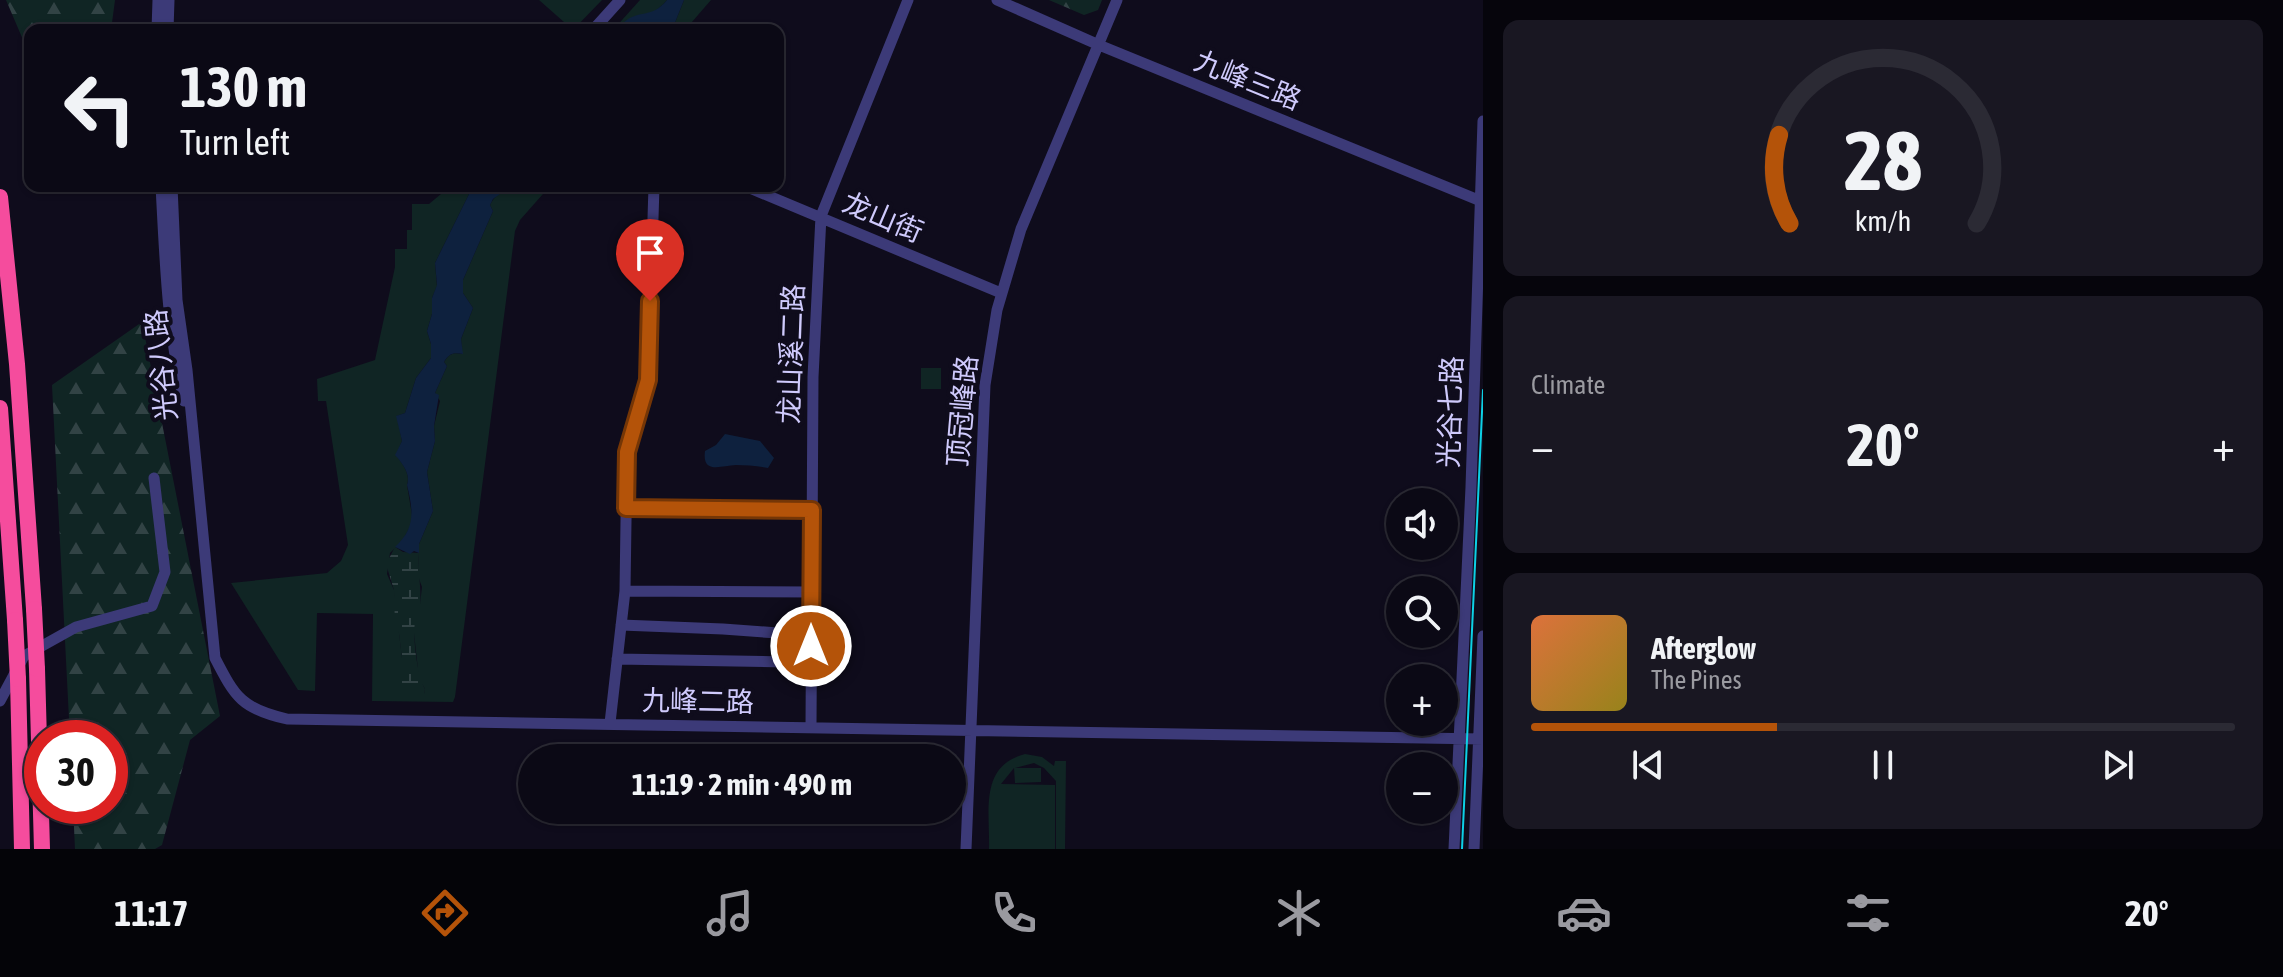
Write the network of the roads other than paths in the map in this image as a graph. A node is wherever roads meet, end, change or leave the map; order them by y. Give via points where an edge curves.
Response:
1 (158, 0) edge
2 (169, 0) edge
3 (620, 0) edge
4 (908, 0) edge
5 (997, 0) edge
6 (1117, 0) edge
7 (157, 24) edge
8 (168, 24) edge
9 (598, 24) edge
10 (1099, 45) junction
11 (1483, 121) edge
12 (161, 192) edge
13 (172, 192) edge
14 (654, 192) edge
15 (760, 192) edge
16 (0, 197) edge
17 (1482, 201) edge
18 (821, 216) junction
19 (1001, 293) junction
20 (0, 408) edge
21 (192, 433) junction
22 (154, 478) dead end
23 (626, 508) junction
24 (812, 510) junction
25 (625, 591) junction
26 (812, 592) junction
27 (621, 625) junction
28 (1483, 636) edge
29 (617, 659) junction
30 (0, 701) edge
31 (610, 723) junction
32 (811, 726) junction
33 (971, 729) junction
34 (1460, 738) junction
35 (1481, 738) edge
36 (22, 849) edge
37 (42, 849) edge
38 (966, 849) edge
39 (1454, 849) edge
40 (1474, 849) edge

1 - 7 street
2 - 8 street
3 - 9 street
4 - 18 street, 龙山溪二路
5 - 10 street, 九峰三路
6 - 10 street, 顶冠峰路
10 - 17 street, 九峰三路
10 - 19 street, 顶冠峰路 via 1021,229
11 - 17 street, 光谷七路
12 - 21 street, 光谷八路 via 167,301
13 - 21 street, 光谷八路 via 177,300
14 - 23 street via 648,380 627,452
15 - 18 street, 龙山街
16 - 37 highway, bridge via 34,609
17 - 34 street, 光谷七路
18 - 19 street, 龙山街
18 - 24 street, 龙山溪二路
19 - 33 street, 顶冠峰路 via 985,385
20 - 36 highway, bridge via 18,679
21 - 31 street, 九峰二路 via 215,658 232,691 258,712 287,719
22 - 30 street via 165,572 152,606 76,627 24,656
23 - 24 street
23 - 25 street
24 - 26 street, 龙山溪二路
25 - 26 street
25 - 27 street
26 - 32 street, 龙山溪二路
27 - 29 street
27 - 29 street via 791,634 793,658
28 - 35 street
29 - 31 street
31 - 32 street, 九峰二路
32 - 33 street, 九峰二路
33 - 34 street, 九峰二路
33 - 38 street, 顶冠峰路
34 - 35 street, 九峰二路
34 - 39 street, 光谷七路
35 - 40 street

